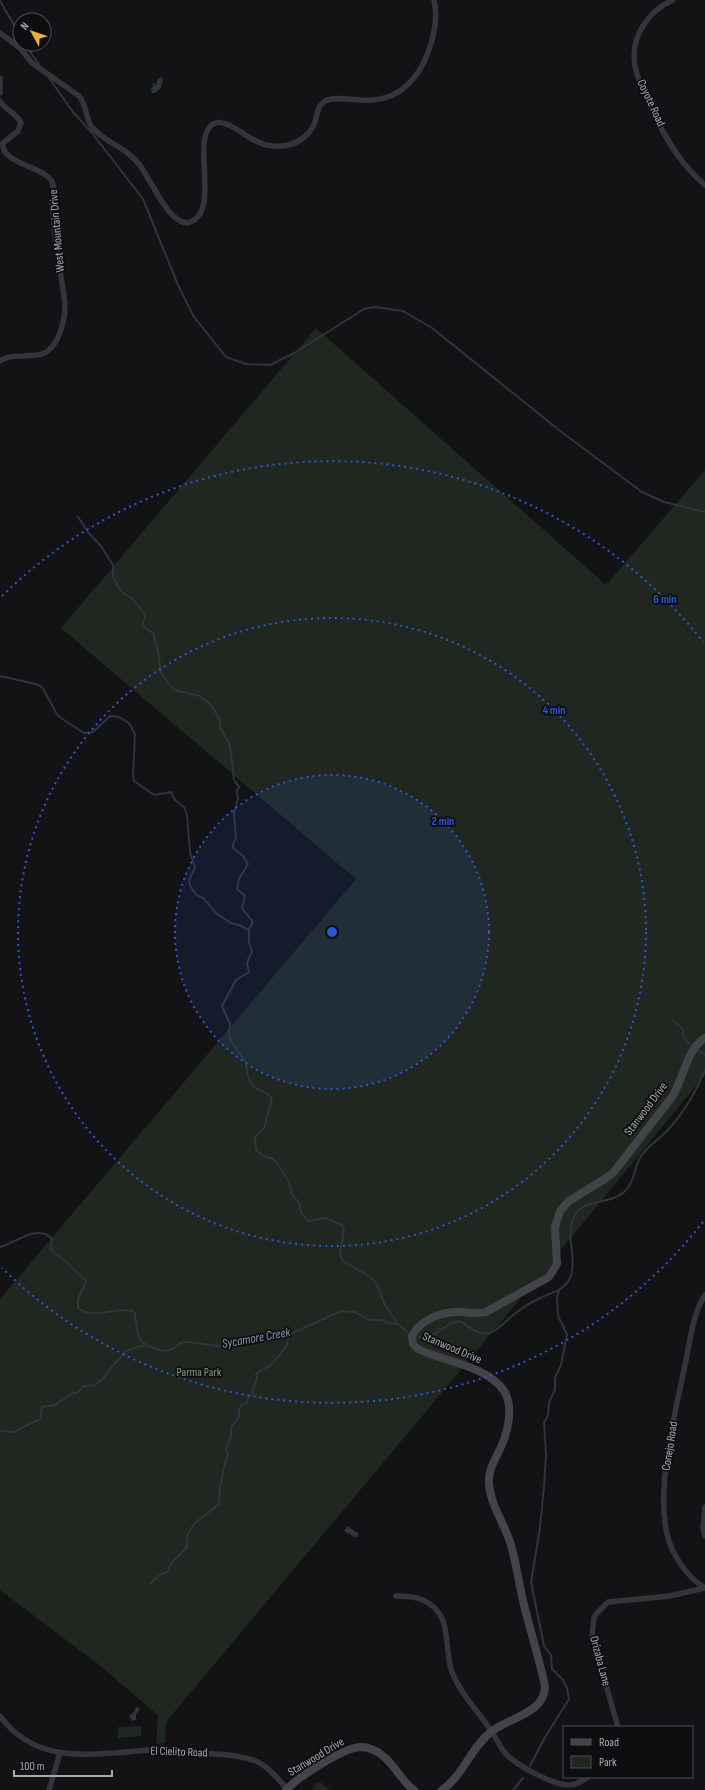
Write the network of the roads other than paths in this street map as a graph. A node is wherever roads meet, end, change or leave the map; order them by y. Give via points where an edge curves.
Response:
1 (434, 0) edge
2 (673, 0) edge
3 (0, 33) edge
4 (0, 78) edge
5 (0, 93) edge
6 (0, 101) edge
7 (705, 185) edge
8 (0, 361) edge
9 (705, 1038) edge
10 (705, 1295) edge
11 (705, 1507) edge
12 (705, 1536) edge
13 (705, 1588) edge
14 (396, 1596) dead end
15 (0, 1716) edge
16 (618, 1726) edge
17 (492, 1731) junction
18 (60, 1753) junction
19 (587, 1778) edge
20 (287, 1789) edge
21 (49, 1790) edge
22 (414, 1790) edge
23 (442, 1790) edge

1 - 3 street via 436,24 429,49 413,79 398,92 372,101 326,101 319,108 314,125 308,134 288,145 274,146 258,142 224,123 210,126 204,140 205,187 202,207 196,218 186,223 177,219 168,210 136,160 94,130 79,96 32,62 20,48
2 - 7 street, Coyote Road via 659,8 644,23 636,44 635,66 644,93 670,145
4 - 5 street
6 - 8 street, West Mountain Drive via 21,123 18,131 3,143 4,152 20,164 47,176 53,186 54,221 65,305 59,333 47,351
9 - 17 main road, Stanwood Drive via 693,1049 672,1097 613,1173 569,1201 560,1211 555,1227 557,1264 549,1277 486,1312 452,1312 437,1316 420,1326 412,1336 413,1344 418,1349 465,1366 492,1380 504,1390 508,1401 506,1434 490,1471 489,1484 513,1551 545,1690 541,1700 532,1710
10 - 13 street, Conejo Road via 698,1311 677,1402 664,1501 670,1546 688,1573
11 - 12 street
13 - 16 street, Orizaba Lane via 670,1596 608,1602 594,1617 592,1636
14 - 17 street via 422,1599 438,1612 445,1627 452,1672 466,1698
15 - 18 street, El Cielito Road via 24,1739
17 - 19 street via 503,1750 523,1768 568,1785 580,1783
17 - 23 main road, Stanwood Drive
18 - 20 street, El Cielito Road via 89,1756 160,1750 238,1757 266,1767
18 - 21 street
20 - 22 main road, Stanwood Drive via 301,1777 331,1759 351,1749 363,1747 373,1749 383,1756

